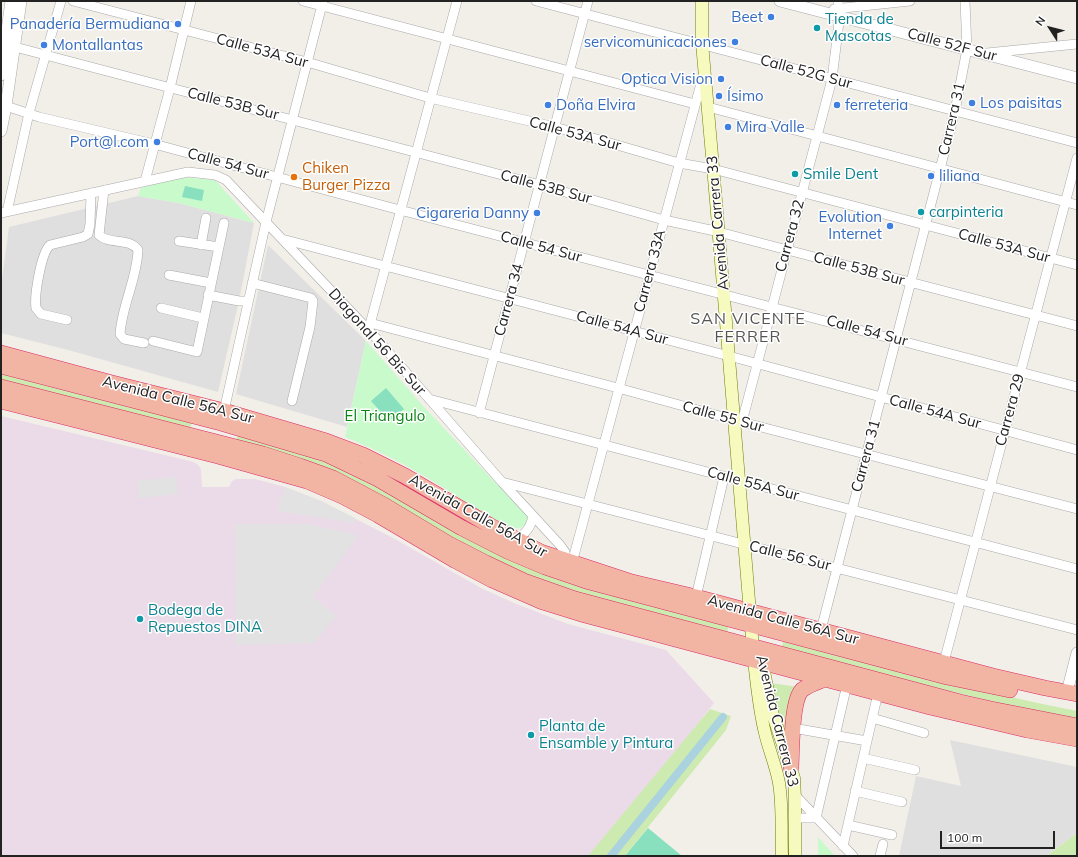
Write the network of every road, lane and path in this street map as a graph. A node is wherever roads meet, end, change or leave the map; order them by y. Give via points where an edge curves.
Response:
1 (11, 1) edge
2 (21, 1) edge
3 (61, 1) edge
4 (73, 1) edge
5 (191, 1) edge
6 (303, 1) edge
7 (456, 1) edge
8 (536, 1) edge
9 (588, 1) edge
10 (702, 1) edge
11 (780, 1) edge
12 (910, 1) edge
13 (965, 1) edge
14 (322, 4) edge
15 (838, 8) edge
16 (585, 14) junction
17 (183, 30) junction
18 (446, 39) junction
19 (1077, 44) edge
20 (702, 45) junction
21 (15, 47) junction
22 (967, 49) junction
23 (983, 53) junction
24 (45, 56) junction
25 (307, 62) junction
26 (570, 72) junction
27 (704, 73) junction
28 (1, 75) edge
29 (1077, 78) edge
30 (832, 79) junction
31 (170, 88) junction
32 (430, 98) junction
33 (695, 104) junction
34 (6, 106) junction
35 (708, 107) junction
36 (955, 111) junction
37 (29, 113) junction
38 (292, 120) junction
39 (555, 127) junction
40 (1, 131) edge
41 (817, 136) junction
42 (1077, 143) edge
43 (154, 144) junction
44 (416, 152) junction
45 (1077, 158) edge
46 (218, 162) junction
47 (680, 163) junction
48 (940, 168) junction
49 (713, 169) junction
50 (215, 175) junction
51 (278, 177) junction
52 (145, 181) junction
53 (540, 185) junction
54 (104, 190) junction
55 (91, 193) junction
56 (802, 193) junction
57 (1066, 202) junction
58 (1077, 205) edge
59 (400, 210) junction
60 (4, 213) edge
61 (206, 218) dead end
62 (664, 220) junction
63 (266, 222) junction
64 (224, 223) dead end
65 (926, 226) junction
66 (719, 232) junction
67 (282, 239) junction
68 (180, 241) dead end
69 (524, 243) junction
70 (202, 245) junction
71 (219, 248) junction
72 (787, 250) junction
73 (1050, 258) junction
74 (1077, 265) edge
75 (386, 266) junction
76 (169, 275) dead end
77 (649, 275) junction
78 (911, 282) junction
79 (210, 283) junction
80 (252, 283) junction
81 (208, 295) junction
82 (724, 295) junction
83 (510, 299) junction
84 (248, 300) junction
85 (772, 307) junction
86 (161, 308) dead end
87 (1035, 315) junction
88 (204, 318) junction
89 (67, 320) dead end
90 (1077, 326) edge
91 (369, 327) junction
92 (634, 331) junction
93 (897, 339) junction
94 (1, 353) edge
95 (494, 356) junction
96 (729, 356) junction
97 (757, 364) junction
98 (1, 366) edge
99 (1020, 372) junction
100 (112, 383) junction
101 (76, 386) junction
102 (1, 387) edge
103 (1077, 387) edge
104 (618, 388) junction
105 (881, 398) junction
106 (429, 399) junction
107 (1, 401) edge
108 (292, 401) dead end
109 (84, 408) junction
110 (224, 411) junction
111 (479, 413) junction
112 (738, 421) junction
113 (1004, 431) junction
114 (123, 432) junction
115 (326, 441) junction
116 (603, 445) junction
117 (1077, 450) edge
118 (867, 454) junction
119 (359, 469) junction
120 (724, 477) junction
121 (739, 481) junction
122 (502, 482) junction
123 (990, 486) junction
124 (587, 504) junction
125 (1077, 509) edge
126 (852, 510) junction
127 (533, 517) junction
128 (405, 531) junction
129 (710, 535) junction
130 (515, 539) junction
131 (975, 543) junction
132 (449, 544) junction
133 (745, 544) junction
134 (569, 562) junction
135 (837, 568) junction
136 (1077, 569) edge
137 (586, 581) junction
138 (632, 582) junction
139 (696, 597) junction
140 (960, 600) junction
141 (642, 617) junction
142 (751, 621) junction
143 (615, 624) junction
144 (821, 630) junction
145 (1077, 630) edge
146 (872, 644) junction
147 (1077, 653) edge
148 (757, 655) junction
149 (944, 662) junction
150 (903, 665) junction
151 (825, 679) junction
152 (891, 683) junction
153 (848, 685) junction
154 (878, 693) junction
155 (1072, 693) edge
156 (914, 702) junction
157 (1077, 703) edge
158 (872, 718) junction
159 (1077, 726) edge
160 (793, 728) junction
161 (924, 733) dead end
162 (835, 736) junction
163 (1077, 739) edge
164 (866, 741) junction
165 (863, 758) junction
166 (784, 770) junction
167 (915, 770) dead end
168 (855, 791) junction
169 (795, 795) junction
170 (902, 802) dead end
171 (781, 818) junction
172 (795, 818) junction
173 (816, 818) junction
174 (848, 824) junction
175 (892, 835) dead end
176 (883, 844) dead end
177 (843, 846) junction
178 (782, 856) edge
179 (795, 856) edge
180 (853, 856) edge
181 (880, 856) edge

1 - 28 street
2 - 21 street
3 - 24 street
4 - 17 street, Calle 53A Sur
5 - 17 street
6 - 14 street
7 - 18 street
8 - 16 street, Calle 52G Sur
9 - 16 street, Carrera 34
10 - 20 main road, Avenida Carrera 33
11 - 15 street, Calle 52F Sur via 818,10
12 - 15 street
13 - 22 street, Carrera 31
14 - 18 street
14 - 25 street
15 - 22 street, Calle 52F Sur
15 - 30 street, Carrera 32
16 - 20 street, Calle 52G Sur
16 - 26 street, Carrera 34
17 - 25 street, Calle 53A Sur
17 - 31 street
18 - 26 street
18 - 32 street
19 - 23 street
20 - 27 main road, Avenida Carrera 33
20 - 30 street, Calle 52G Sur
21 - 24 street, Calle 53B Sur
21 - 34 street
22 - 23 street, Calle 52F Sur
22 - 36 street, Carrera 31
23 - 29 street, Calle 52F Sur
24 - 31 street, Calle 53B Sur
24 - 37 street
25 - 32 street, Calle 53A Sur
25 - 38 street
26 - 33 street
26 - 39 street, Carrera 34
27 - 33 street, Carrera 33A
27 - 35 main road, Avenida Carrera 33
30 - 36 street, Calle 52G Sur
30 - 41 street, Carrera 32
31 - 38 street, Calle 53B Sur
31 - 43 street
32 - 39 street, Calle 53A Sur
32 - 44 street
33 - 47 street, Carrera 33A
34 - 37 street, Calle 54 Sur
34 - 40 street
35 - 41 street
35 - 49 main road, Avenida Carrera 33
36 - 42 street, Calle 52G Sur
36 - 48 street, Carrera 31
37 - 43 street, Calle 54 Sur
37 - 60 street
38 - 44 street, Calle 53B Sur
38 - 51 street
39 - 47 street, Calle 53A Sur
39 - 53 street, Carrera 34
41 - 48 street
41 - 56 street, Carrera 32
43 - 46 street, Calle 54 Sur
43 - 52 street
44 - 53 street, Calle 53B Sur
44 - 59 street
45 - 57 street, Carrera 29
46 - 50 street
46 - 51 street, Calle 54 Sur
47 - 49 street, Calle 53A Sur
47 - 62 street, Carrera 33A
48 - 57 street
48 - 65 street, Carrera 31
49 - 56 street, Calle 53A Sur
49 - 66 main road, Avenida Carrera 33
50 - 52 street via 188,172
50 - 63 street, Diagonal 56 Bis Sur via 226,180
51 - 59 street, Calle 54 Sur
51 - 63 street
52 - 54 street
53 - 62 street, Calle 53B Sur
53 - 69 street, Carrera 34
54 - 55 street
54 - 88 street via 99,235 105,240 125,242 138,250 120,334 124,339 197,352
55 - 60 street
55 - 89 street via 88,234 50,244 40,268 36,308 42,314
56 - 65 street, Calle 53A Sur
56 - 72 street, Carrera 32
57 - 58 street
57 - 73 street, Carrera 29
59 - 69 street, Calle 54 Sur
59 - 75 street
61 - 70 street
62 - 66 street, Calle 53B Sur
62 - 77 street, Carrera 33A
63 - 67 street, Diagonal 56 Bis Sur
63 - 80 street
64 - 71 street
65 - 73 street, Calle 53A Sur
65 - 78 street, Carrera 31
66 - 72 street, Calle 53B Sur
66 - 82 main road, Avenida Carrera 33
67 - 75 street, Calle 54A Sur
67 - 91 street, Diagonal 56 Bis Sur
68 - 70 street
69 - 77 street, Calle 54 Sur
69 - 83 street, Carrera 34
70 - 71 street
71 - 79 street
72 - 78 street, Calle 53B Sur
72 - 85 street, Carrera 32
73 - 74 street, Calle 53A Sur
73 - 87 street, Carrera 29
75 - 83 street, Calle 54A Sur
75 - 91 street
76 - 79 street
77 - 82 street, Calle 54 Sur
77 - 92 street, Carrera 33A
78 - 87 street, Calle 53B Sur
78 - 93 street, Carrera 31
79 - 81 street
80 - 84 street
80 - 108 street via 310,298 313,301 310,327
81 - 84 street via 239,301
81 - 88 street
82 - 85 street, Calle 54 Sur
82 - 96 main road, Avenida Carrera 33
83 - 92 street, Calle 54A Sur
83 - 95 street, Carrera 34
84 - 110 street
85 - 93 street, Calle 54 Sur
85 - 97 street, Carrera 32
86 - 88 street
87 - 90 street, Calle 53B Sur
87 - 99 street, Carrera 29
91 - 95 street, Calle 55 Sur
91 - 106 street, Diagonal 56 Bis Sur
92 - 96 street, Calle 54A Sur
92 - 104 street, Carrera 33A
93 - 99 street, Calle 54 Sur
93 - 105 street, Carrera 31
94 - 100 highway, Avenida Calle 56A Sur
95 - 104 street, Calle 55 Sur
95 - 111 street, Carrera 34
96 - 97 street, Calle 54A Sur
96 - 112 main road, Avenida Carrera 33
97 - 105 street, Calle 54A Sur
97 - 112 street, Carrera 32
98 - 101 highway, Avenida Calle 56A Sur
99 - 103 street, Calle 54 Sur
99 - 113 street, Carrera 29
100 - 101 highway
100 - 110 highway, Avenida Calle 56A Sur
101 - 119 highway, Avenida Calle 56A Sur via 302,446
102 - 109 highway, Avenida Calle 56A Sur
104 - 112 street, Calle 55 Sur
104 - 116 street, Carrera 33A
105 - 113 street, Calle 54A Sur
105 - 118 street, Carrera 31
106 - 111 street, Calle 55A Sur
106 - 122 street, Diagonal 56 Bis Sur
107 - 114 highway, Avenida Calle 56A Sur
109 - 114 highway
109 - 132 highway, Avenida Calle 56A Sur via 300,466 348,486
110 - 115 highway, Avenida Calle 56A Sur
111 - 116 street, Calle 55A Sur
112 - 118 street, Calle 55 Sur
112 - 121 main road, Avenida Carrera 33
113 - 117 street, Calle 54A Sur
113 - 123 street, Carrera 29
114 - 128 highway, Avenida Calle 56A Sur via 307,481 342,496
115 - 119 highway
115 - 130 highway, Avenida Calle 56A Sur via 405,476
116 - 120 street, Calle 55A Sur
116 - 124 street, Carrera 33A
118 - 123 street, Calle 55 Sur
118 - 126 street, Carrera 31
119 - 137 highway, Avenida Calle 56A Sur via 495,545 545,567
120 - 121 street, Calle 55A Sur
120 - 129 street
121 - 126 street, Calle 55A Sur
121 - 133 main road, Avenida Carrera 33
122 - 124 street, Calle 56 Sur
122 - 127 street, Diagonal 56 Bis Sur
123 - 125 street, Calle 55 Sur
123 - 131 street, Carrera 29
124 - 129 street, Calle 56 Sur
124 - 134 street, Carrera 33A
126 - 131 street, Calle 55A Sur
126 - 135 street, Carrera 31
127 - 130 street via 530,527
127 - 134 street, Diagonal 56 Bis Sur via 560,545
128 - 132 highway
128 - 143 highway, Avenida Calle 56A Sur via 515,591
129 - 133 street, Calle 56 Sur
129 - 139 street
130 - 134 highway, Avenida Calle 56A Sur
131 - 136 street, Calle 55A Sur
131 - 140 street, Carrera 29
132 - 141 highway, Avenida Calle 56A Sur via 524,580 575,599
133 - 135 street, Calle 56 Sur
133 - 142 main road, Avenida Carrera 33
134 - 138 highway, Avenida Calle 56A Sur
135 - 140 street, Calle 56 Sur
135 - 144 street, Carrera 31
137 - 138 highway
137 - 142 highway, Avenida Calle 56A Sur
138 - 139 highway, Avenida Calle 56A Sur
139 - 142 highway, Avenida Calle 56A Sur
140 - 145 street, Calle 56 Sur
140 - 149 street, Carrera 29
141 - 143 highway
141 - 148 highway, Avenida Calle 56A Sur
142 - 144 highway, Avenida Calle 56A Sur
142 - 148 main road, Avenida Carrera 33
142 - 150 highway, Avenida Calle 56A Sur
143 - 148 highway, Avenida Calle 56A Sur
144 - 146 highway, Avenida Calle 56A Sur
146 - 149 highway, Avenida Calle 56A Sur
146 - 150 highway
147 - 155 street
148 - 151 highway, Avenida Calle 56A Sur
148 - 152 highway, Avenida Calle 56A Sur
148 - 166 main road, Avenida Carrera 33
149 - 155 highway, Avenida Calle 56A Sur via 993,676
150 - 157 highway, Avenida Calle 56A Sur via 947,677
151 - 153 highway, Avenida Calle 56A Sur
151 - 160 highway via 800,693
152 - 156 highway
152 - 159 highway, Avenida Calle 56A Sur via 991,709
153 - 154 highway, Avenida Calle 56A Sur
153 - 162 street
154 - 156 highway, Avenida Calle 56A Sur
154 - 158 street
156 - 163 highway, Avenida Calle 56A Sur via 1000,724
158 - 161 street
158 - 164 street
160 - 162 street
160 - 166 highway
162 - 164 street
162 - 173 street
164 - 165 street
165 - 167 street
165 - 168 street
166 - 169 main road, Avenida Carrera 33 via 794,778
166 - 171 main road, Avenida Carrera 33 via 780,795
168 - 170 street
168 - 174 street
169 - 172 main road, Avenida Carrera 33
169 - 173 street
171 - 172 main road
171 - 178 main road, Avenida Carrera 33
172 - 173 street
172 - 179 main road, Avenida Carrera 33
173 - 177 street
174 - 175 street
174 - 177 street
176 - 181 street
177 - 180 street

